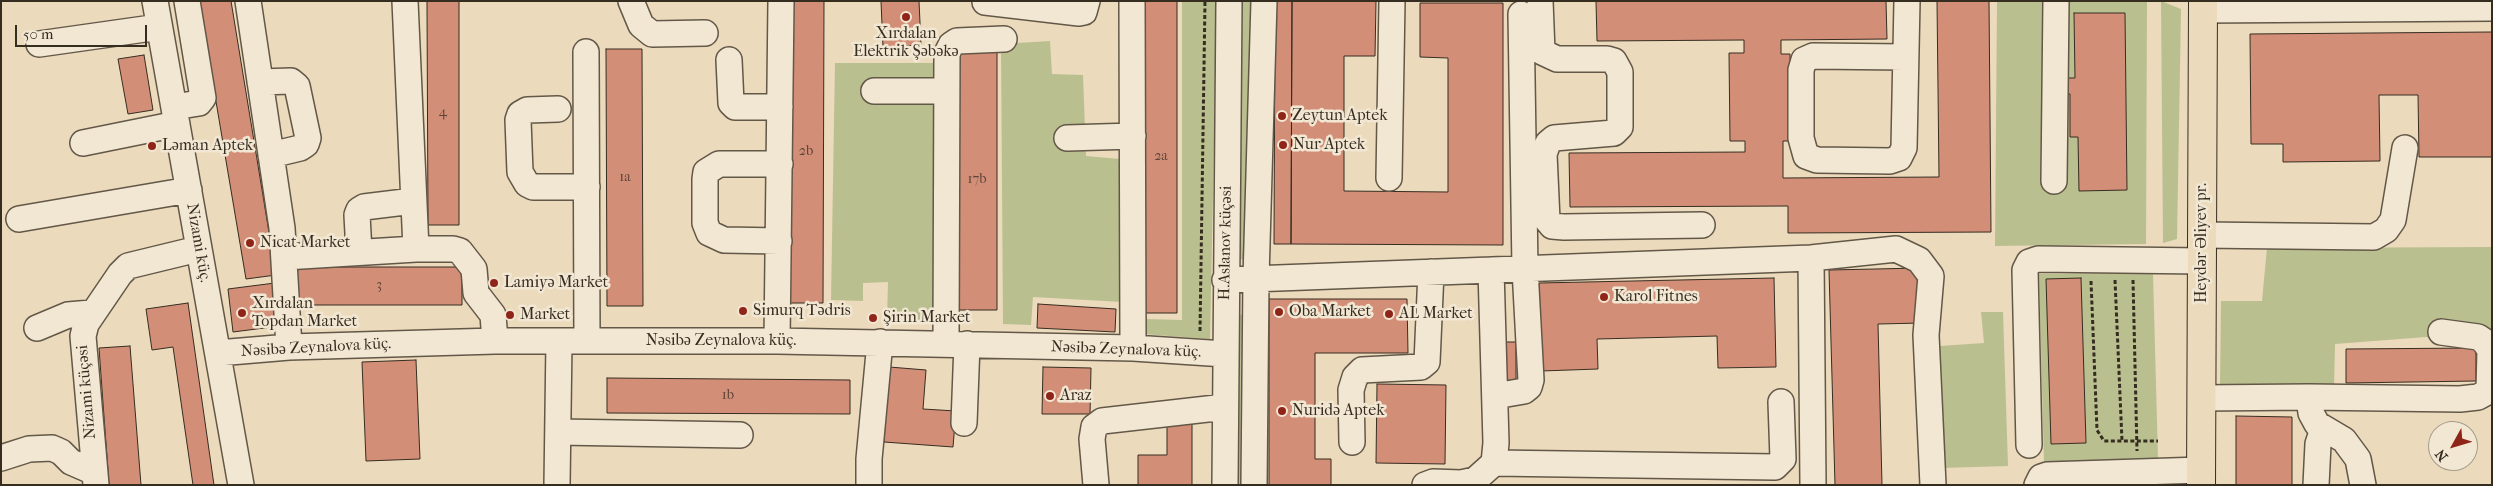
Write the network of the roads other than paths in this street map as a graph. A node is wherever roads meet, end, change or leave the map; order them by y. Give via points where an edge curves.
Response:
1 (155, 1) edge
2 (187, 1) edge
3 (248, 1) edge
4 (405, 1) edge
5 (631, 1) edge
6 (780, 1) edge
7 (1086, 1) edge
8 (1132, 1) edge
9 (1229, 1) edge
10 (1264, 1) edge
11 (1392, 1) edge
12 (1907, 1) edge
13 (2056, 1) edge
14 (985, 2) edge
15 (2203, 6) edge
16 (1531, 8) edge
17 (2492, 8) edge
18 (159, 27) junction
19 (705, 33) dead end
20 (1004, 39) dead end
21 (39, 44) dead end
22 (586, 52) dead end
23 (1905, 57) junction
24 (729, 60) dead end
25 (260, 82) junction
26 (946, 91) junction
27 (874, 92) dead end
28 (780, 107) junction
29 (558, 109) dead end
30 (175, 116) junction
31 (1133, 136) junction
32 (1067, 138) dead end
33 (83, 143) dead end
34 (2405, 148) dead end
35 (271, 155) junction
36 (780, 164) junction
37 (1389, 178) dead end
38 (2054, 181) dead end
39 (587, 187) junction
40 (188, 190) junction
41 (413, 201) junction
42 (20, 219) dead end
43 (1702, 225) dead end
44 (779, 241) junction
45 (2202, 248) junction
46 (198, 249) junction
47 (416, 249) junction
48 (359, 252) junction
49 (285, 257) junction
50 (1811, 258) junction
51 (1525, 268) junction
52 (1491, 270) junction
53 (1431, 272) junction
54 (1256, 278) junction
55 (1225, 280) junction
56 (91, 313) junction
57 (38, 328) dead end
58 (2441, 332) dead end
59 (495, 341) junction
60 (559, 341) junction
61 (588, 341) junction
62 (777, 341) junction
63 (880, 342) junction
64 (956, 344) junction
65 (289, 347) junction
66 (1133, 348) junction
67 (218, 353) junction
68 (1225, 354) junction
69 (1495, 396) junction
70 (2309, 397) junction
71 (2201, 398) junction
72 (1782, 402) dead end
73 (1225, 407) junction
74 (964, 423) dead end
75 (2323, 429) junction
76 (558, 432) junction
77 (740, 435) dead end
78 (1352, 442) dead end
79 (2029, 445) dead end
80 (1, 458) edge
81 (1494, 462) junction
82 (2201, 477) edge
83 (95, 478) edge
84 (241, 485) edge
85 (558, 485) edge
86 (869, 485) edge
87 (1096, 485) edge
88 (1225, 485) edge
89 (1254, 485) edge
90 (1425, 485) edge
91 (1813, 485) edge
92 (1933, 485) edge
93 (2037, 485) edge
94 (2316, 485) edge
95 (2363, 485) edge

1 - 18 street, Nizami küç.
2 - 30 street via 202,98
3 - 25 street
4 - 41 street
5 - 19 street via 641,25 652,34
6 - 28 street
7 - 14 street via 1084,12 1079,13
8 - 31 street
9 - 55 street, H.Aslanov küçəsi
10 - 54 street
11 - 37 street
12 - 23 street
13 - 38 street
15 - 17 street
15 - 45 main road, Heydər Əliyev pr.
16 - 43 street via 1542,52 1557,59 1607,59 1614,61 1620,72 1620,127 1614,133 1554,138 1548,143 1544,154 1547,220 1552,226 1564,227
16 - 51 street
18 - 21 street
18 - 30 street, Nizami küç.
20 - 26 street via 957,41 951,45 947,53
22 - 39 street
23 - 23 street via 1904,148 1899,158 1890,161 1817,160 1806,156 1800,138 1804,60 1813,56
24 - 28 street via 731,103 735,107
25 - 35 street
25 - 35 street via 290,81 297,86 308,138 300,148
26 - 27 street
26 - 64 street
28 - 36 street
29 - 39 street via 527,110 520,114 520,172 527,184 533,187
30 - 33 street
30 - 40 street, Nizami küç.
31 - 32 street
31 - 66 street
34 - 45 street via 2393,220 2386,230 2374,237
35 - 49 street
36 - 44 street
36 - 44 street via 719,164 706,172 704,179 705,223 709,233 724,240
39 - 61 street
40 - 42 street
40 - 46 street, Nizami küç.
41 - 47 street
41 - 48 street via 359,210
44 - 62 street
45 - 71 main road, Heydər Əliyev pr.
45 - 79 street via 2029,262 2025,270
46 - 56 street, Nizami küçəsi via 128,266
46 - 67 street, Nizami küç.
47 - 48 street
47 - 59 street via 453,249 470,260 474,268 476,293 493,315
48 - 49 street
49 - 65 street
50 - 51 street
50 - 91 street
50 - 92 street via 1896,249 1920,260 1931,276 1926,335
51 - 52 street
51 - 69 street via 1531,380 1524,391
52 - 53 street
52 - 69 street
53 - 54 street
53 - 78 street via 1427,362 1421,367 1362,370 1355,377 1351,390
54 - 55 street
54 - 89 street
55 - 68 street, H.Aslanov küçəsi
56 - 57 street via 68,315
56 - 83 street, Nizami küçəsi via 83,336
58 - 70 street via 2478,337 2490,350 2489,390 2478,398
59 - 60 street, Nəsibə Zeynalova küç.
59 - 65 street, Nəsibə Zeynalova küç.
60 - 61 street, Nəsibə Zeynalova küç.
60 - 76 street
61 - 62 street, Nəsibə Zeynalova küç.
62 - 63 street, Nəsibə Zeynalova küç.
63 - 64 street, Nəsibə Zeynalova küç.
63 - 86 street
64 - 66 street, Nəsibə Zeynalova küç.
64 - 74 street
65 - 67 street, Nəsibə Zeynalova küç.
66 - 68 street, Nəsibə Zeynalova küç.
67 - 84 street, Nizami küç.
68 - 73 street, H.Aslanov küçəsi
69 - 81 street
70 - 71 street
70 - 75 street via 2311,413
71 - 82 main road, Heydər Əliyev pr.
72 - 81 street via 1783,459 1775,467
73 - 87 street via 1102,421 1094,427 1092,439
73 - 88 street, H.Aslanov küçəsi
75 - 94 street via 2318,444
75 - 95 street via 2344,440 2352,449 2358,459
76 - 77 street
76 - 85 street
80 - 83 street via 29,449 52,448
81 - 90 street via 1475,480
82 - 93 street via 2047,475 2041,477

